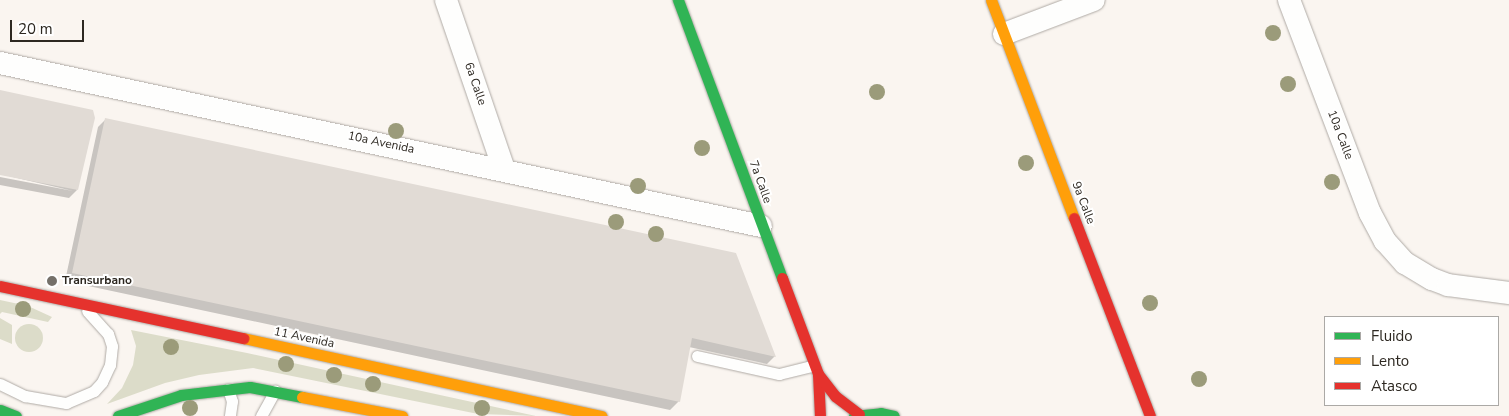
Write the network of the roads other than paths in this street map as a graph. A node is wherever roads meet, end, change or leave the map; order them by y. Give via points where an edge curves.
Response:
1 (446, 0) edge
2 (678, 0) edge
3 (991, 0) edge
4 (1094, 0) edge
5 (1289, 0) edge
6 (1004, 34) junction
7 (0, 63) edge
8 (504, 169) junction
9 (761, 226) junction
10 (0, 286) edge
11 (1509, 293) edge
12 (81, 304) junction
13 (697, 356) dead end
14 (816, 369) junction
15 (4, 387) edge
16 (228, 388) junction
17 (276, 390) junction
18 (0, 410) edge
19 (856, 415) edge
20 (16, 416) edge
21 (20, 416) edge
22 (118, 416) edge
23 (230, 416) edge
24 (261, 416) edge
25 (402, 416) edge
26 (602, 416) edge
27 (820, 416) edge
28 (894, 416) edge
29 (1150, 416) edge

1 - 8 street, 6a Calle
2 - 9 main road, 7a Calle
3 - 6 main road, 9a Calle
4 - 6 street
5 - 11 street, 10a Calle via 1370,213 1386,241 1405,262 1448,284
6 - 29 main road, 9a Calle
7 - 8 street, 10a Avenida
8 - 9 street, 10a Avenida
9 - 14 main road, 7a Calle
10 - 12 main road, 11 Avenida
12 - 15 lane via 108,334 112,346 110,365 102,382 81,398 66,403 46,401
12 - 26 main road, 11 Avenida
13 - 14 lane via 779,374
14 - 19 main road, 7a Calle via 835,396
14 - 27 main road, 7a Calle
15 - 21 lane
16 - 17 main road
16 - 22 main road via 181,395
16 - 23 lane via 232,401
17 - 24 lane
17 - 25 main road
18 - 20 main road
19 - 28 main road

